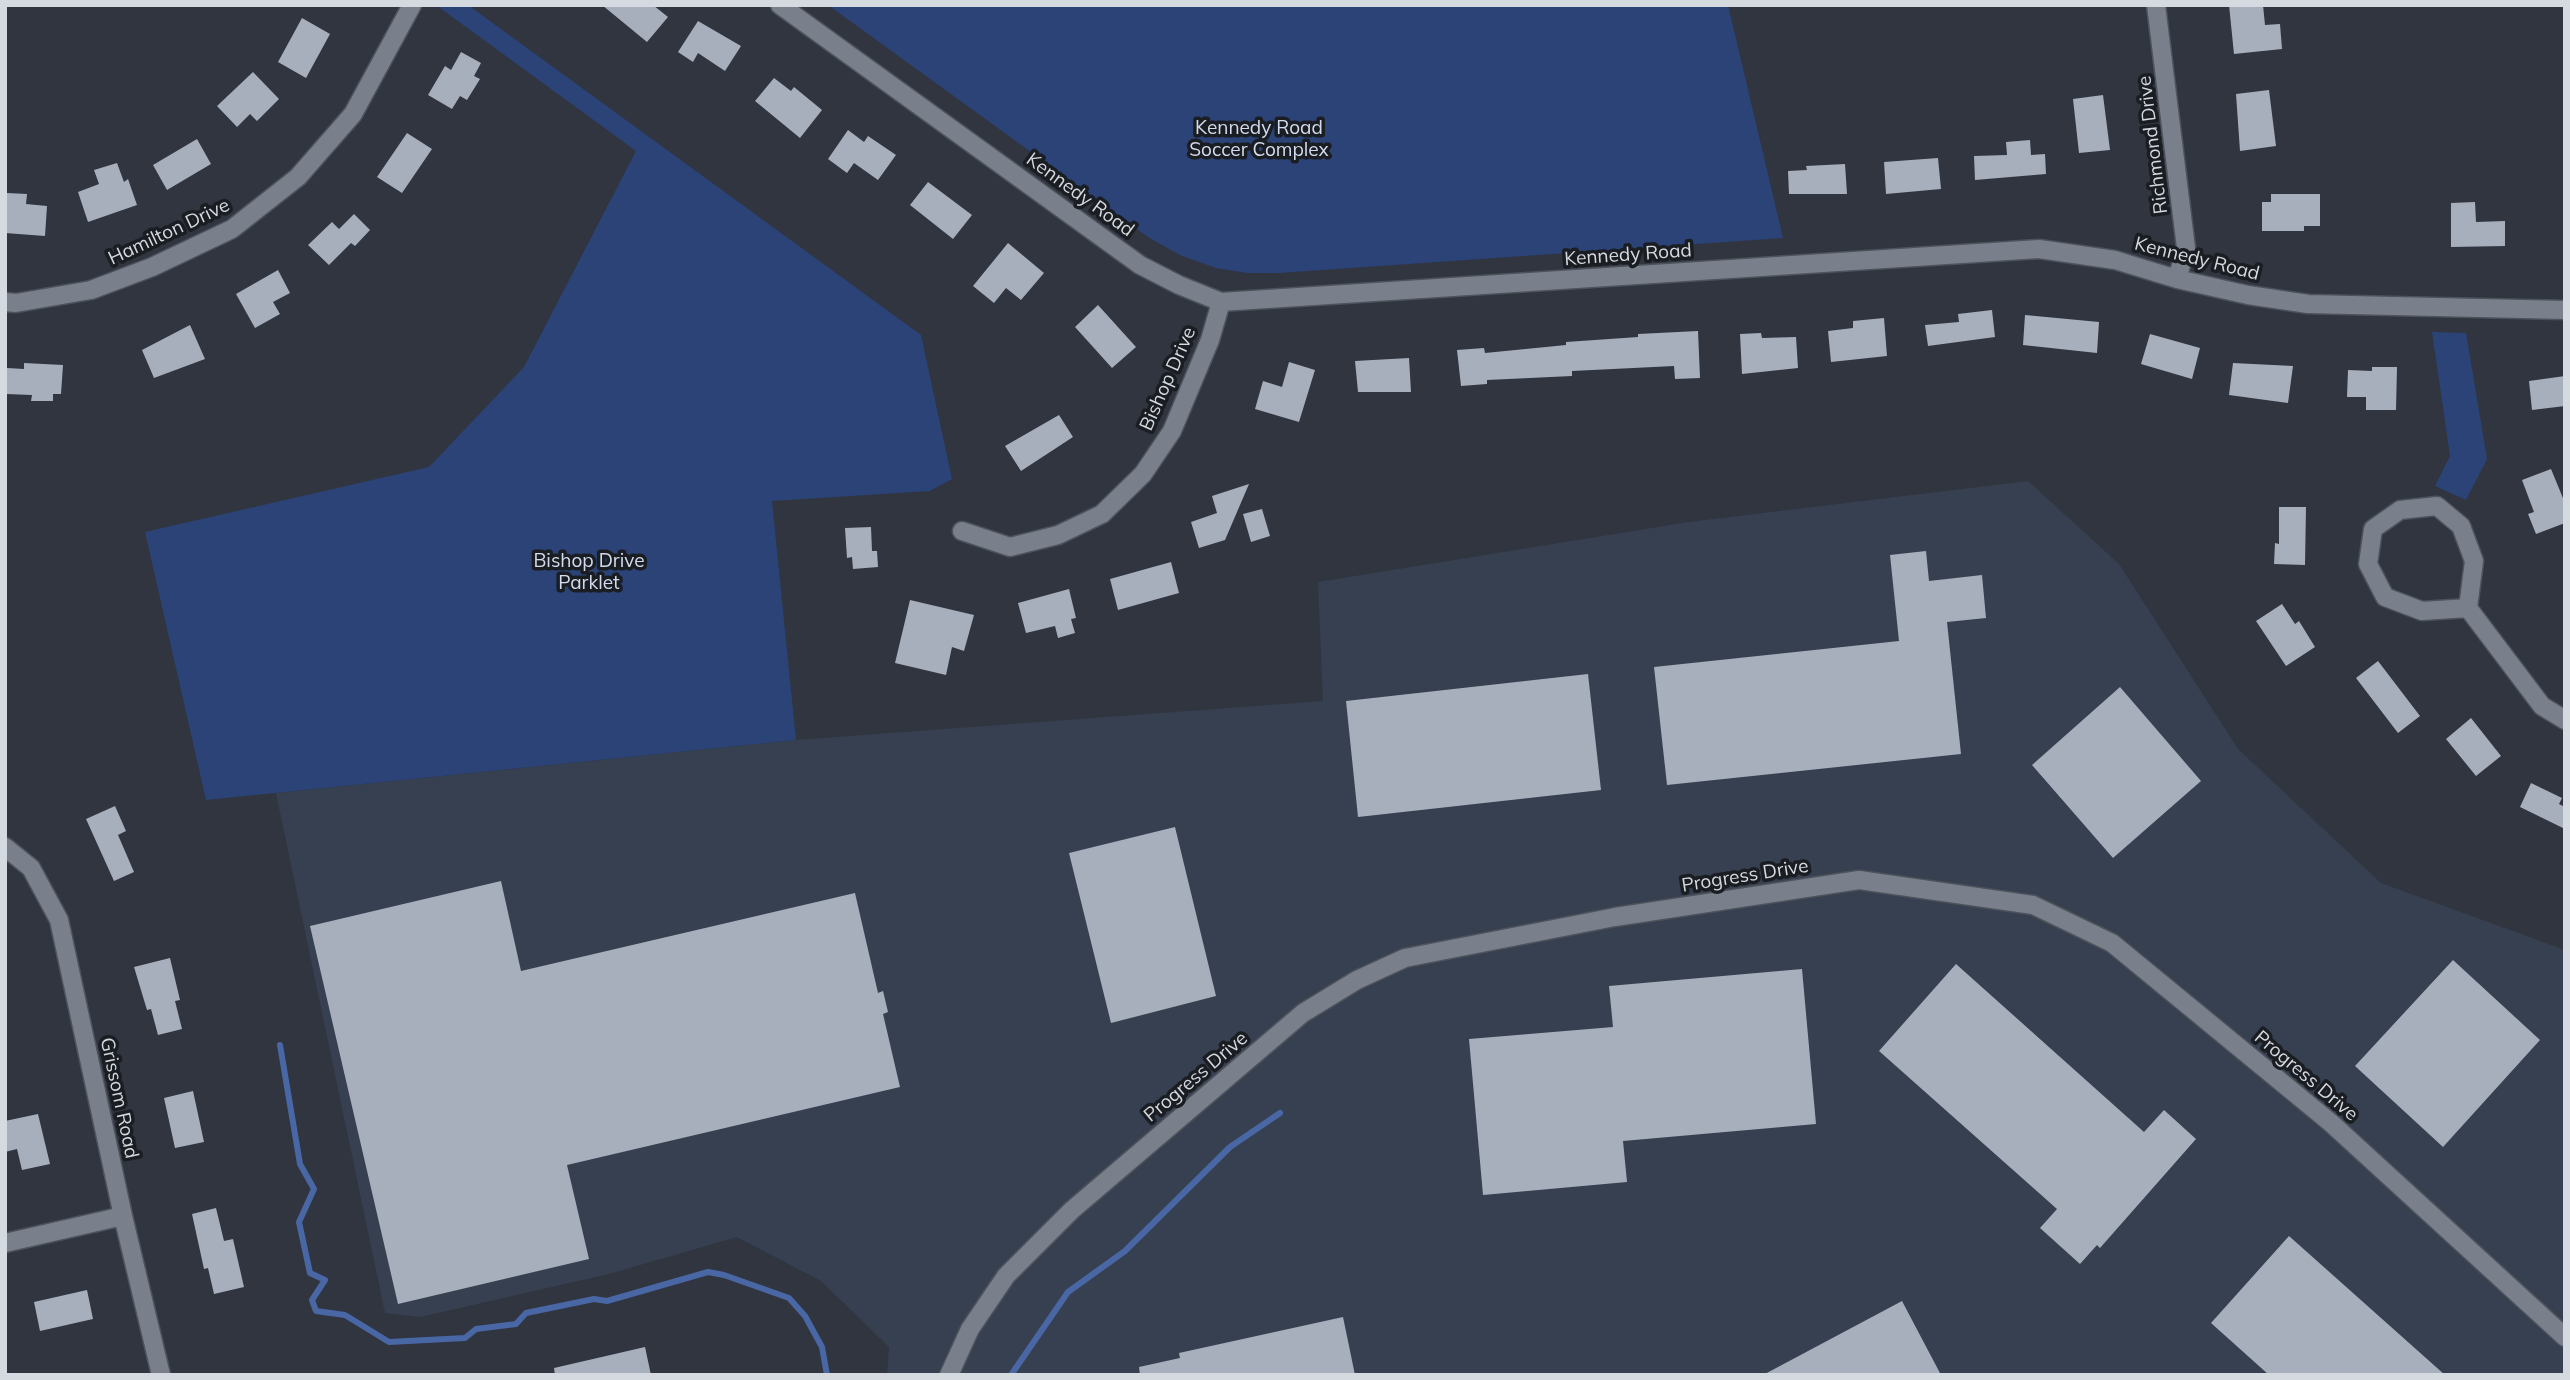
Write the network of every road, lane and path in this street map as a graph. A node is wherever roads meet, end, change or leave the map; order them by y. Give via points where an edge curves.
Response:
1 (412, 5) edge
2 (780, 5) edge
3 (2156, 5) edge
4 (2177, 279) junction
5 (5, 302) edge
6 (1221, 302) junction
7 (2565, 310) edge
8 (962, 531) dead end
9 (2468, 608) junction
10 (2565, 720) edge
11 (5, 847) edge
12 (123, 1216) junction
13 (5, 1243) edge
14 (2565, 1337) edge
15 (161, 1375) edge
16 (949, 1375) edge

1 - 5 street, Hamilton Drive via 353,114 298,177 232,229 91,290
2 - 6 street, Kennedy Road via 1140,265
3 - 4 street, Richmond Drive via 2186,248
4 - 6 street, Kennedy Road via 2115,260 2039,249
4 - 7 street, Kennedy Road via 2308,304
6 - 8 street, Bishop Drive via 1172,431 1143,474 1102,514 1058,535 1010,547
9 - 9 street via 2474,561 2461,526 2437,506 2400,510 2373,529 2368,564 2385,597 2423,611
9 - 10 street via 2542,706
11 - 12 street, Grissom Road via 31,868 59,920
12 - 13 street
12 - 15 street, Grissom Road
14 - 16 street, Progress Drive via 2331,1123 2112,943 2033,905 1859,880 1615,918 1418,956 1357,980 1303,1013 1072,1210 1006,1276 970,1329

